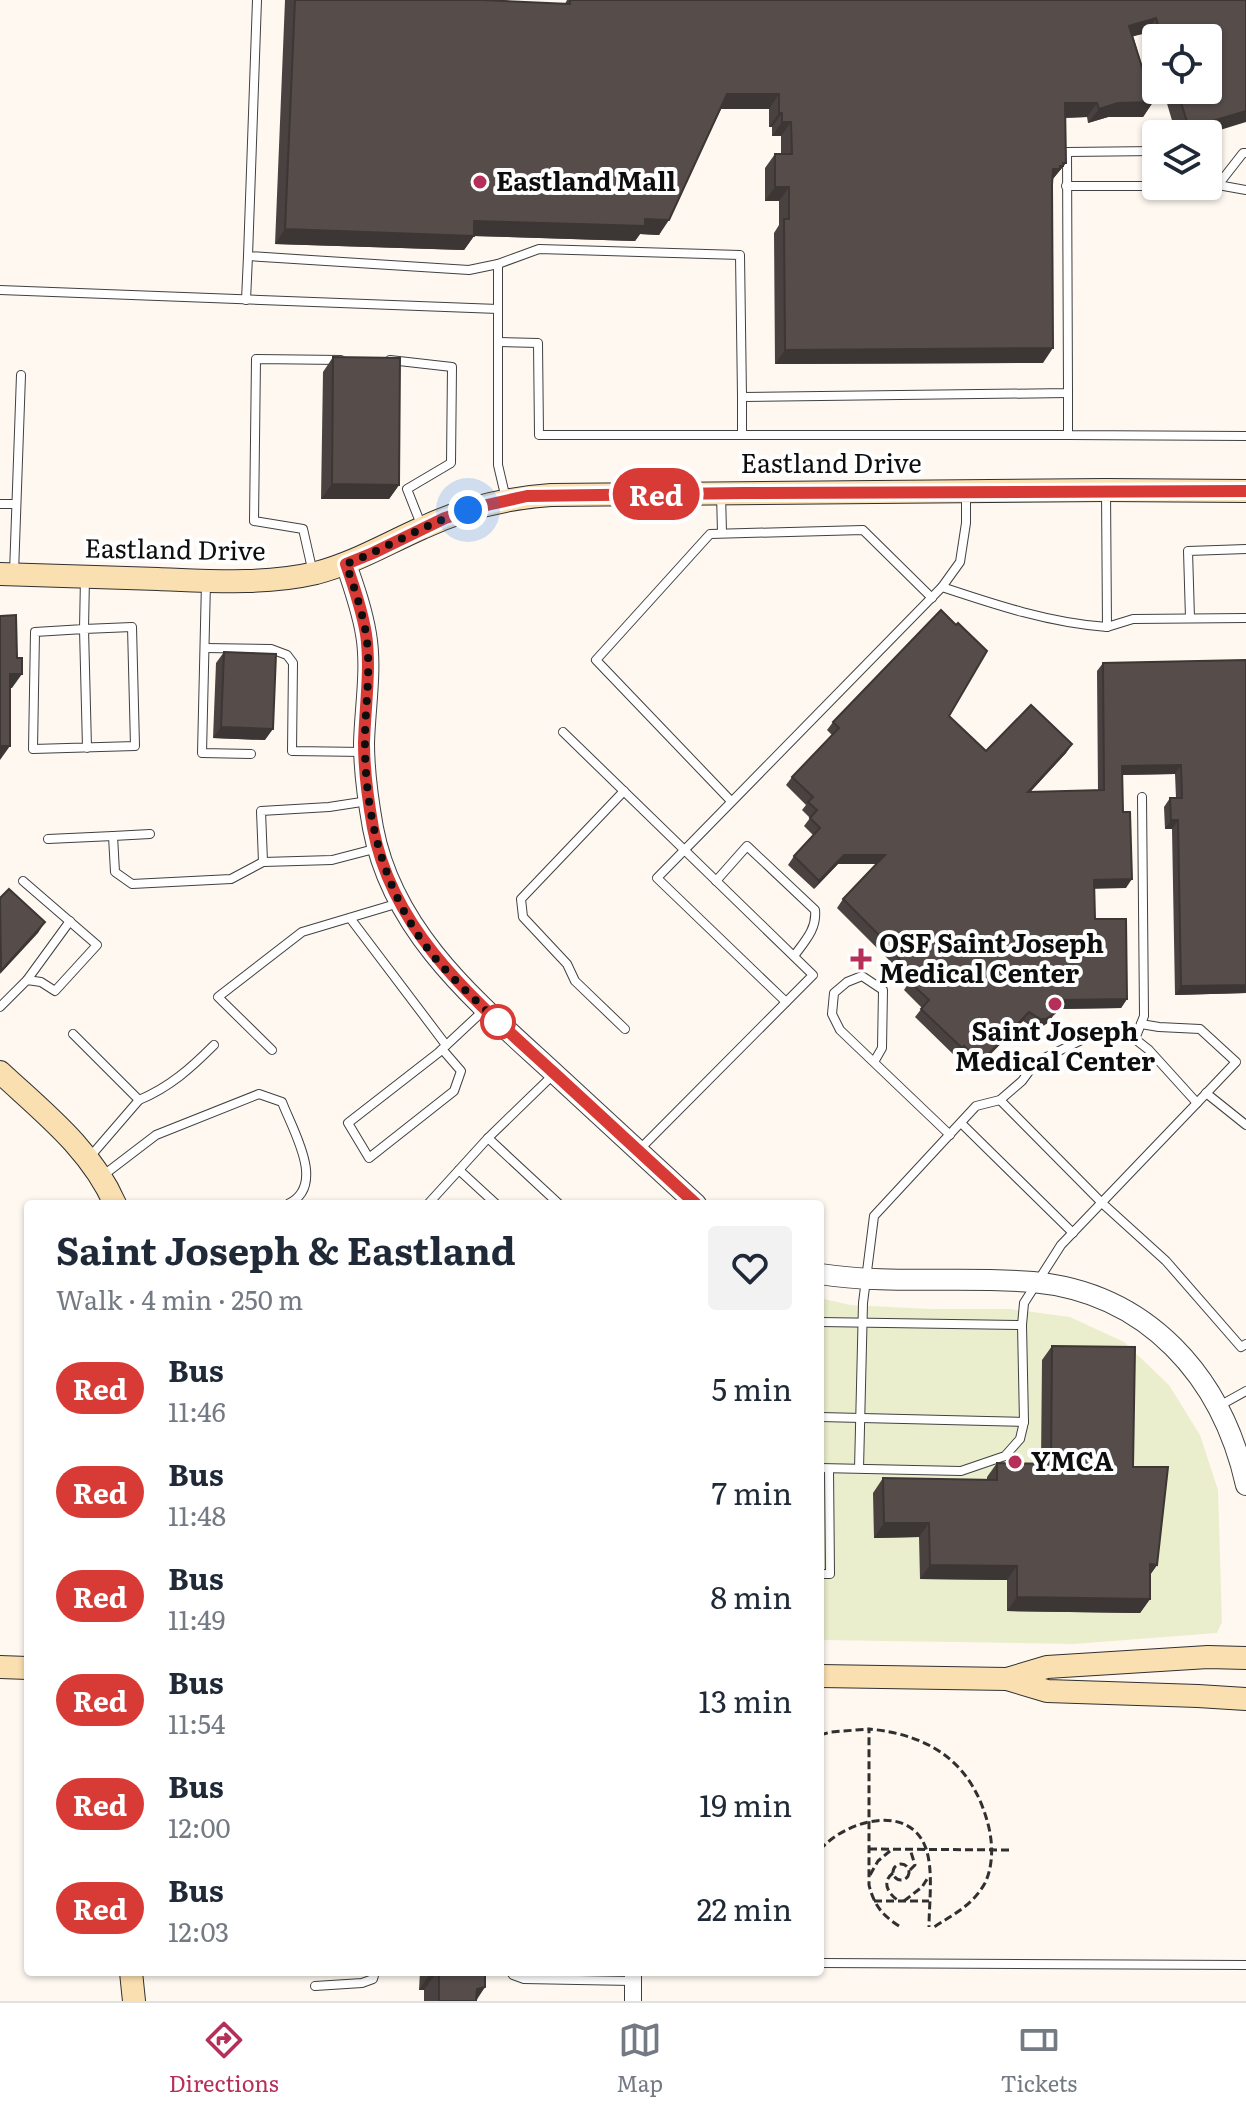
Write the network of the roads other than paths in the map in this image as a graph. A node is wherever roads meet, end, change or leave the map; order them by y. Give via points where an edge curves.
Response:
1 (257, 0) edge
2 (1142, 151) edge
3 (1246, 153) edge
4 (1222, 180) edge
5 (1066, 186) junction
6 (1142, 186) edge
7 (1222, 186) edge
8 (1246, 190) edge
9 (248, 256) junction
10 (498, 264) junction
11 (0, 290) edge
12 (246, 300) junction
13 (498, 309) junction
14 (498, 342) junction
15 (344, 360) edge
16 (373, 360) edge
17 (21, 375) dead end
18 (1068, 393) junction
19 (742, 397) junction
20 (742, 435) junction
21 (1068, 435) junction
22 (1246, 436) edge
23 (1106, 490) junction
24 (966, 491) junction
25 (1246, 491) edge
26 (721, 493) junction
27 (507, 500) junction
28 (0, 504) edge
29 (16, 504) junction
30 (422, 528) junction
31 (722, 532) junction
32 (1246, 549) edge
33 (346, 564) junction
34 (313, 573) junction
35 (7, 574) edge
36 (85, 577) junction
37 (206, 581) junction
38 (942, 587) junction
39 (932, 598) junction
40 (1190, 618) junction
41 (1246, 618) edge
42 (1107, 627) junction
43 (84, 629) junction
44 (205, 648) junction
45 (563, 732) dead end
46 (87, 748) junction
47 (365, 752) junction
48 (251, 754) dead end
49 (624, 791) junction
50 (1142, 797) dead end
51 (369, 801) junction
52 (731, 801) junction
53 (150, 834) dead end
54 (113, 836) junction
55 (48, 839) dead end
56 (379, 848) junction
57 (683, 849) junction
58 (263, 862) junction
59 (23, 881) dead end
60 (716, 881) junction
61 (400, 903) junction
62 (350, 918) junction
63 (70, 921) junction
64 (794, 956) junction
65 (27, 980) junction
66 (786, 1002) junction
67 (0, 1007) edge
68 (485, 1009) junction
69 (1141, 1024) junction
70 (625, 1029) dead end
71 (73, 1034) dead end
72 (1135, 1039) junction
73 (214, 1045) dead end
74 (444, 1047) junction
75 (272, 1050) dead end
76 (874, 1062) junction
77 (0, 1072) edge
78 (555, 1073) junction
79 (1206, 1093) junction
80 (139, 1100) junction
81 (1000, 1100) junction
82 (1197, 1103) junction
83 (961, 1123) junction
84 (1246, 1125) edge
85 (950, 1135) junction
86 (488, 1138) junction
87 (638, 1151) junction
88 (94, 1168) junction
89 (459, 1170) junction
90 (113, 1200) edge
91 (295, 1200) edge
92 (432, 1200) edge
93 (492, 1200) edge
94 (555, 1200) edge
95 (692, 1200) edge
96 (1102, 1203) junction
97 (1073, 1233) junction
98 (824, 1275) edge
99 (867, 1279) junction
100 (1036, 1282) junction
101 (824, 1322) edge
102 (862, 1323) junction
103 (1022, 1325) junction
104 (1246, 1344) edge
105 (1246, 1391) edge
106 (1219, 1406) junction
107 (824, 1417) edge
108 (860, 1418) junction
109 (1024, 1422) junction
110 (824, 1468) edge
111 (859, 1469) junction
112 (1246, 1485) edge
113 (824, 1574) edge
114 (1246, 1658) edge
115 (0, 1667) edge
116 (24, 1668) edge
117 (824, 1676) edge
118 (1007, 1679) junction
119 (1246, 1699) edge
120 (824, 1963) edge
121 (1246, 1965) edge
122 (131, 1976) edge
123 (374, 1976) edge
124 (516, 1976) edge
125 (633, 1976) edge
126 (315, 1986) dead end
127 (134, 2001) edge
128 (633, 2001) edge

1 - 9 lane
2 - 5 lane via 1067,152
3 - 4 lane
5 - 6 lane
5 - 18 lane
7 - 8 lane
9 - 10 lane via 469,270
9 - 12 lane
10 - 13 lane
10 - 19 lane via 539,249 740,255
11 - 12 lane
12 - 13 lane
13 - 14 lane
14 - 20 lane via 538,343 539,435
14 - 27 lane via 498,465
15 - 34 lane via 256,359 254,521 303,529
16 - 30 lane via 452,367 451,463 407,489
17 - 29 lane
18 - 19 lane
18 - 21 lane
19 - 20 lane
20 - 21 lane
21 - 22 lane
23 - 24 main road, Eastland Drive
23 - 25 main road, Eastland Drive
23 - 42 lane
24 - 26 main road, Eastland Drive
24 - 38 lane via 960,562
26 - 27 main road, Eastland Drive
26 - 31 lane
27 - 30 main road, Eastland Drive
28 - 29 lane
29 - 35 lane
30 - 33 main road, Eastland Drive
31 - 39 lane via 863,530
31 - 52 lane via 710,534 596,660
32 - 40 lane via 1188,551
33 - 34 main road, Eastland Drive
33 - 47 street via 366,635
34 - 37 main road, Eastland Drive
35 - 36 main road, Eastland Drive
36 - 37 main road, Eastland Drive
36 - 43 lane
37 - 44 lane
38 - 39 lane
38 - 42 lane via 1006,609
39 - 52 lane
40 - 41 lane
40 - 42 lane via 1133,619
43 - 46 lane
43 - 46 lane via 132,627 133,642 135,746
43 - 46 lane via 35,632 33,749
44 - 47 lane via 271,649 287,655 293,663 292,751
44 - 48 lane via 202,753
45 - 49 lane
47 - 51 street
49 - 57 lane
49 - 70 lane via 521,899 523,917 567,964 575,981
50 - 69 lane
51 - 56 street
51 - 58 lane via 261,811
52 - 57 lane
53 - 54 lane
54 - 55 lane
54 - 58 lane via 115,872 132,884 231,879
56 - 58 lane via 332,860
56 - 61 street
57 - 60 lane
57 - 66 lane via 657,878
59 - 63 lane
60 - 64 lane
60 - 64 lane via 747,846 805,900 816,920
61 - 62 lane
61 - 68 street via 435,958
62 - 74 lane
62 - 75 lane via 302,932 218,997
63 - 65 lane
63 - 65 lane via 97,945 55,991
64 - 66 lane via 813,975
65 - 67 lane
66 - 87 lane
68 - 74 lane
68 - 78 street
69 - 72 lane
69 - 79 lane via 1200,1029 1236,1062
71 - 80 lane
72 - 81 lane via 1090,1036 1036,1062
72 - 82 lane
73 - 80 lane via 184,1074
74 - 74 lane via 348,1123 369,1158 454,1091 461,1071
76 - 76 lane via 840,1030 832,1014 834,993 862,976 883,990 882,1048
76 - 85 lane
77 - 88 main road
78 - 86 lane
78 - 87 street
79 - 82 lane
79 - 84 lane
80 - 88 lane
81 - 83 lane via 976,1106
81 - 96 lane
82 - 96 lane
83 - 85 lane
83 - 97 lane
85 - 99 lane via 874,1216
86 - 89 lane
86 - 94 lane
87 - 95 street
88 - 90 main road
88 - 91 lane via 156,1135 259,1094 282,1102 308,1170 305,1189
89 - 92 lane
89 - 93 lane
96 - 97 lane
96 - 104 lane via 1166,1261 1241,1347
97 - 100 lane
98 - 99 street
99 - 100 street
99 - 102 lane
100 - 103 lane via 1024,1303
100 - 106 street via 1075,1290 1129,1313 1170,1343
101 - 102 lane
102 - 103 lane
102 - 108 lane
103 - 109 lane
105 - 106 lane
106 - 112 street
107 - 108 lane
108 - 109 lane
108 - 111 lane
109 - 111 lane via 1020,1439 1005,1456 961,1471
110 - 111 lane
110 - 113 lane via 830,1574
114 - 118 main road via 1047,1667
115 - 116 main road
117 - 118 main road
118 - 119 main road via 1047,1691
120 - 121 lane
122 - 127 main road
123 - 126 lane via 362,1983
124 - 125 lane
125 - 128 street

